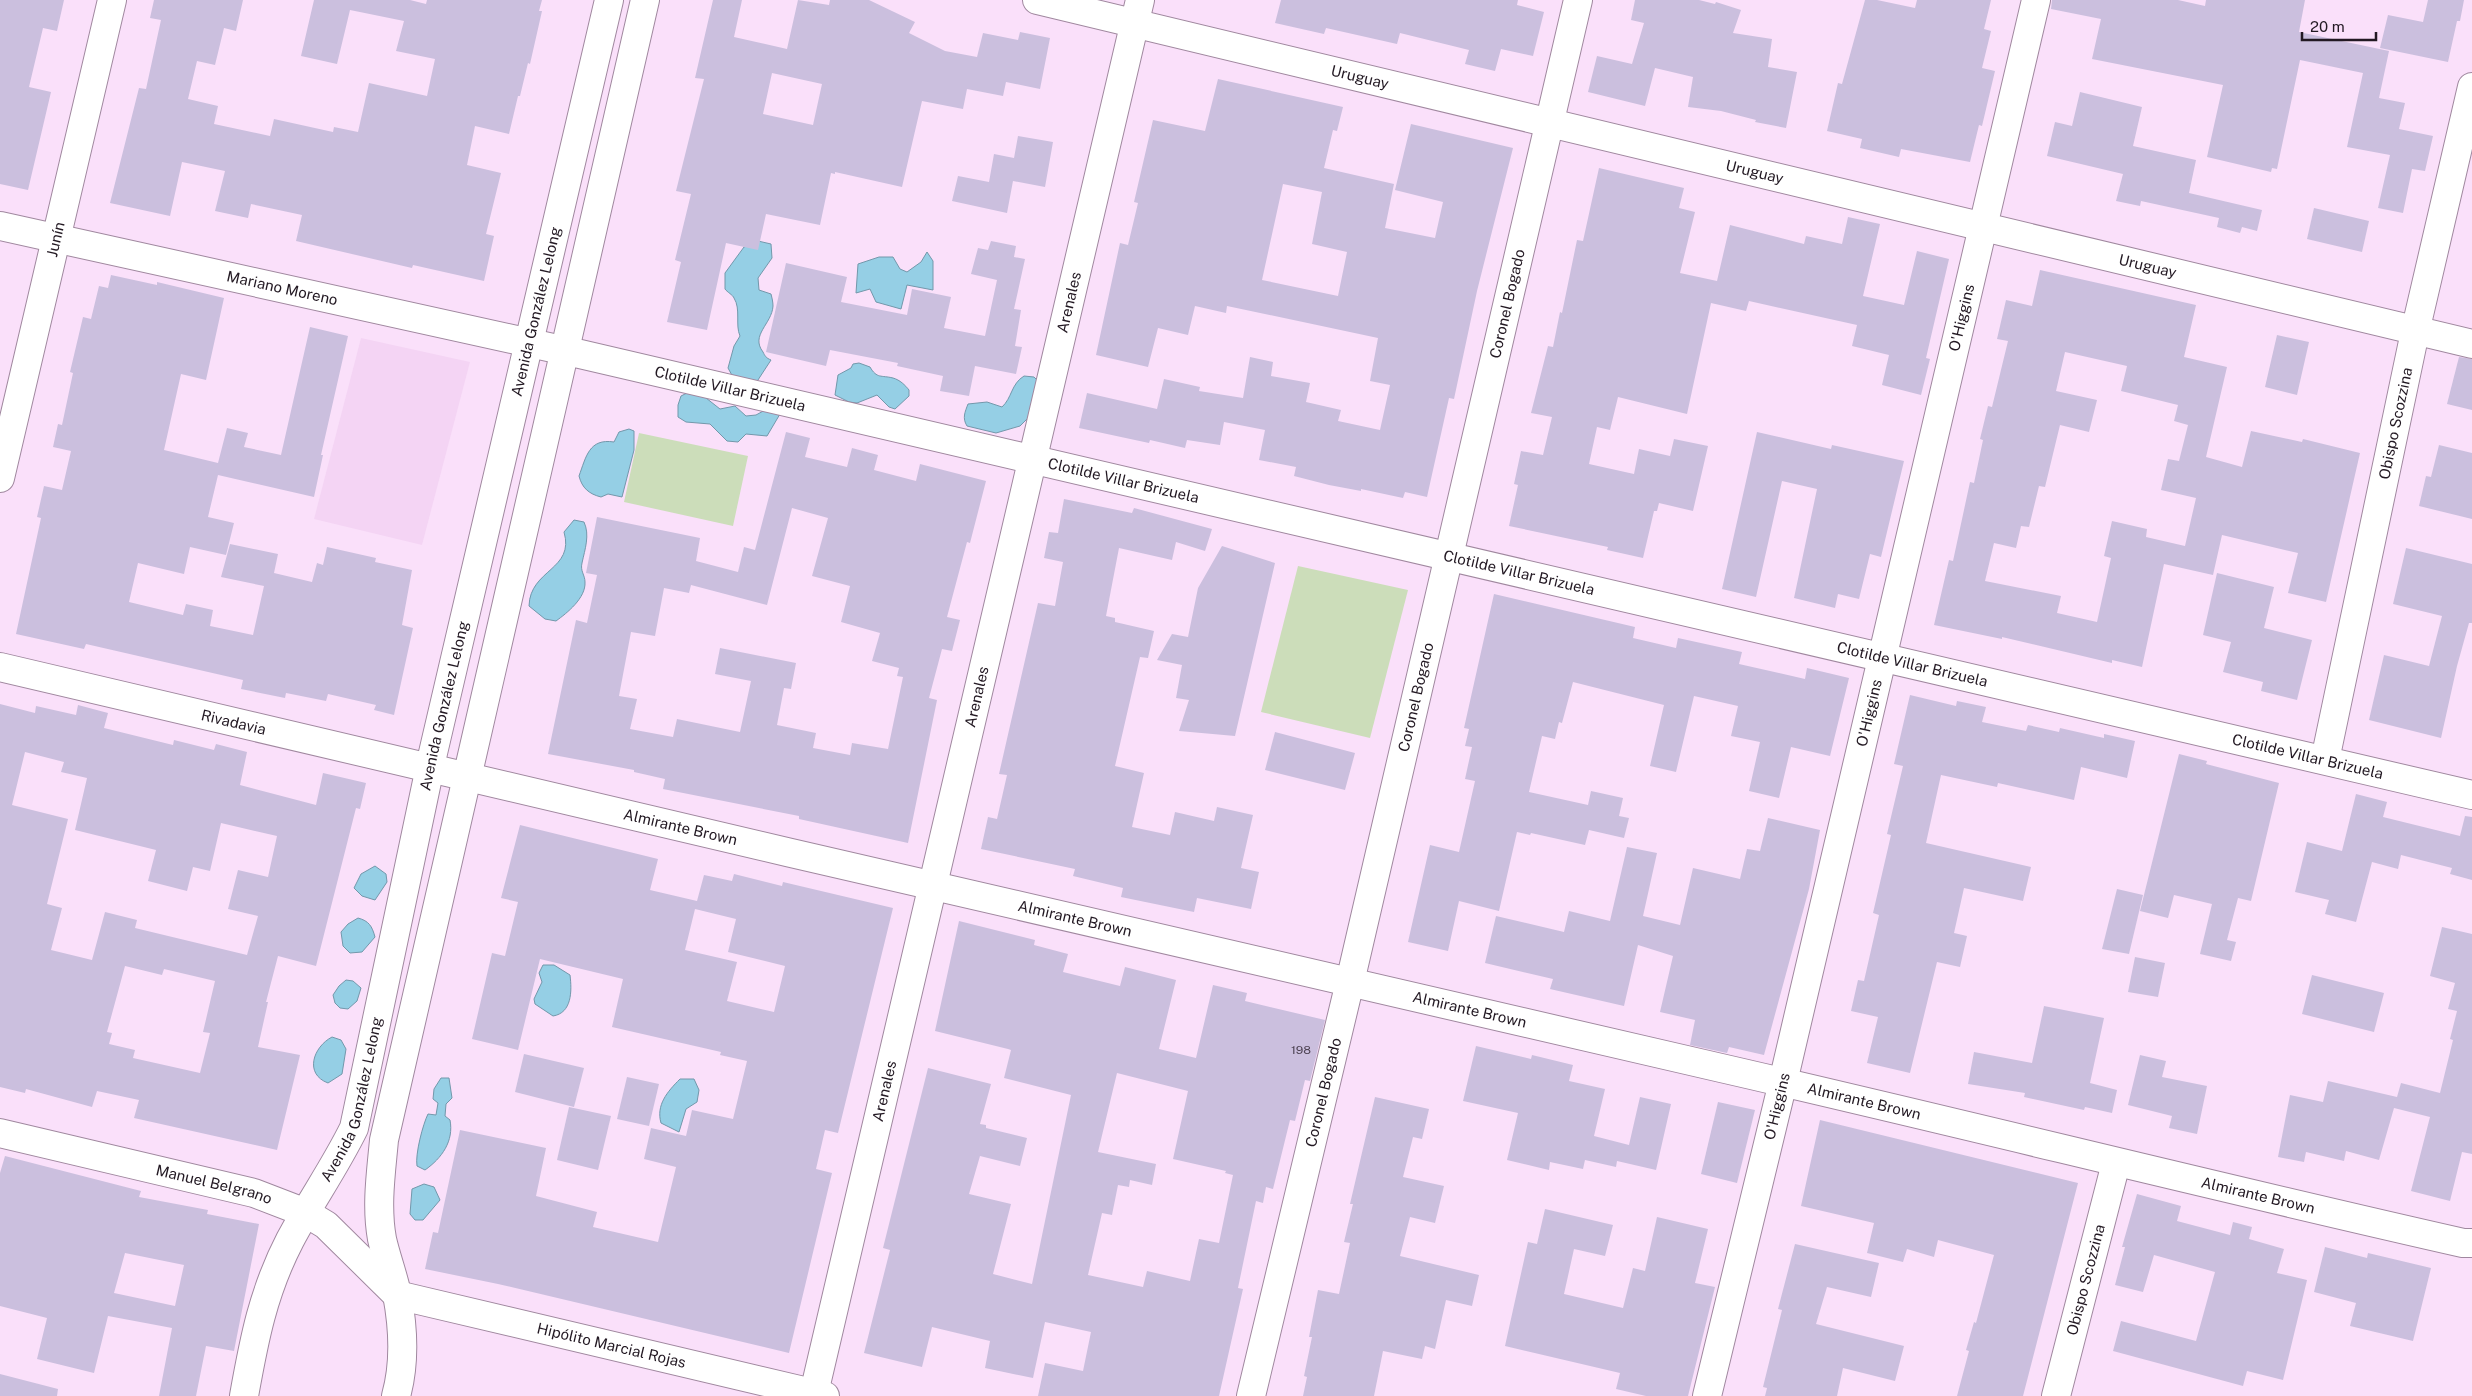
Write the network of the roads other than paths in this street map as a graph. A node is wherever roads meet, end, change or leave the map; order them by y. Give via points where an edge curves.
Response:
1 (112, 0) edge
2 (609, 0) edge
3 (645, 0) edge
4 (1038, 0) edge
5 (1578, 0) edge
6 (2036, 0) edge
7 (1138, 12) edge
8 (2472, 87) edge
9 (1549, 123) junction
10 (0, 226) edge
11 (1983, 228) junction
12 (56, 239) junction
13 (2415, 332) junction
14 (529, 344) junction
15 (2472, 344) edge
16 (564, 351) junction
17 (1032, 461) junction
18 (0, 478) edge
19 (1449, 557) junction
20 (1882, 658) junction
21 (0, 667) edge
22 (2325, 760) junction
23 (429, 769) junction
24 (466, 778) junction
25 (2472, 795) edge
26 (932, 886) junction
27 (1350, 982) junction
28 (1783, 1082) junction
29 (359, 1104) junction
30 (392, 1109) junction
31 (0, 1133) edge
32 (2116, 1163) junction
33 (306, 1213) junction
34 (2472, 1243) edge
35 (397, 1295) junction
36 (819, 1395) edge
37 (244, 1396) edge
38 (396, 1396) edge
39 (1251, 1396) edge
40 (1707, 1396) edge
41 (2056, 1396) edge

1 - 12 street, Junín
2 - 14 street, Avenida González Lelong
3 - 16 street
4 - 7 street, Uruguay
5 - 9 street, Coronel Bogado
6 - 11 street, O'Higgins
7 - 9 street, Uruguay
7 - 17 street, Arenales
8 - 13 street, Obispo Scozzina
9 - 11 street, Uruguay
9 - 19 street, Coronel Bogado
10 - 12 street, Mariano Moreno
11 - 13 street, Uruguay
11 - 20 street, O'Higgins
12 - 14 street, Mariano Moreno
12 - 18 street, Junín
13 - 15 street, Uruguay
13 - 22 street, Obispo Scozzina
14 - 16 street, Mariano Moreno
14 - 23 street, Avenida González Lelong
16 - 17 street, Clotilde Villar Brizuela
16 - 24 street
17 - 19 street, Clotilde Villar Brizuela
17 - 26 street, Arenales
19 - 20 street, Clotilde Villar Brizuela
19 - 27 street, Coronel Bogado
20 - 22 street, Clotilde Villar Brizuela
20 - 28 street, O'Higgins
21 - 23 street, Rivadavia
22 - 25 street, Clotilde Villar Brizuela
23 - 24 street, Rivadavia
23 - 29 street, Avenida González Lelong
24 - 26 street, Almirante Brown
24 - 30 street
26 - 27 street, Almirante Brown
26 - 36 street, Arenales
27 - 28 street, Almirante Brown
27 - 39 street, Coronel Bogado
28 - 32 street, Almirante Brown
28 - 40 street, O'Higgins
29 - 30 street
29 - 33 street, Avenida González Lelong via 354,1128
30 - 35 street via 384,1140 378,1197 382,1238
31 - 33 street, Manuel Belgrano via 254,1193
32 - 34 street, Almirante Brown
32 - 41 street, Obispo Scozzina
33 - 35 street, Manuel Belgrano via 326,1224
33 - 37 street, Avenida González Lelong via 290,1240 257,1324
35 - 36 street, Hipólito Marcial Rojas
35 - 38 street via 402,1340

